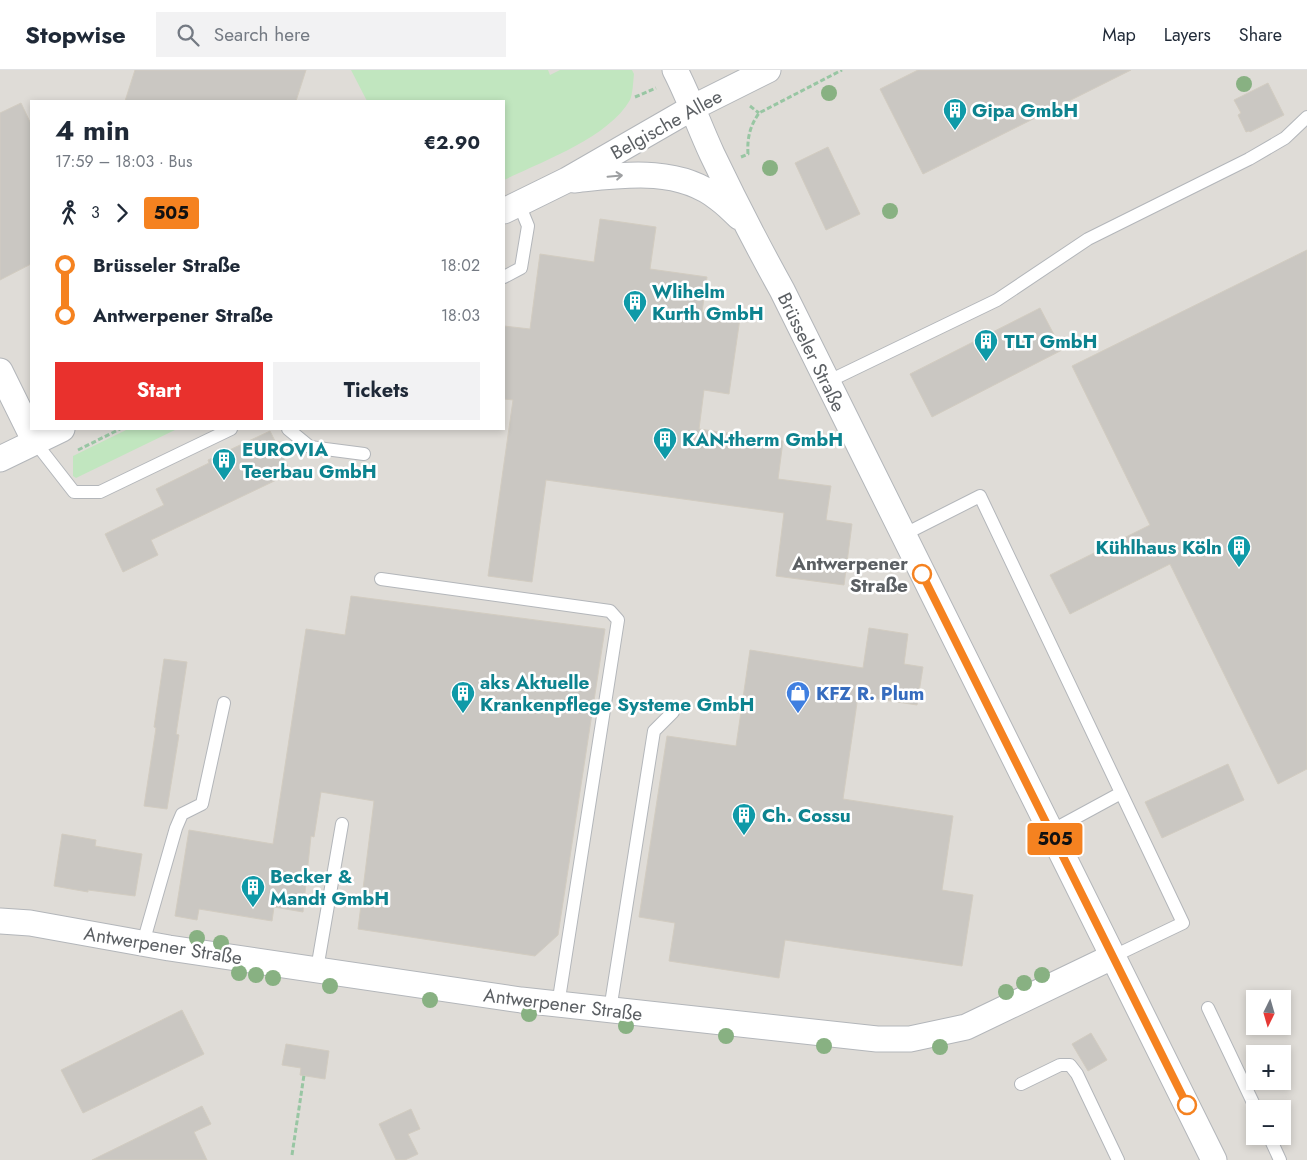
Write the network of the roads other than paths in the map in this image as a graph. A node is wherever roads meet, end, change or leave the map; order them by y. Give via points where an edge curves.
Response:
1 (675, 70) edge
2 (768, 70) edge
3 (692, 108) junction
4 (1307, 117) edge
5 (566, 180) junction
6 (511, 208) edge
7 (746, 223) junction
8 (505, 276) edge
9 (0, 371) edge
10 (827, 382) junction
11 (60, 430) edge
12 (229, 430) edge
13 (289, 430) edge
14 (35, 442) junction
15 (364, 454) dead end
16 (0, 459) edge
17 (903, 535) junction
18 (382, 579) dead end
19 (224, 703) dead end
20 (673, 712) dead end
21 (1121, 793) junction
22 (342, 824) dead end
23 (1051, 831) junction
24 (0, 921) edge
25 (143, 943) junction
26 (1114, 956) junction
27 (317, 969) junction
28 (558, 1005) junction
29 (1208, 1008) dead end
30 (610, 1010) junction
31 (1021, 1084) dead end
32 (1252, 1100) edge
33 (1273, 1145) edge
34 (1118, 1160) edge
35 (1214, 1160) edge
36 (1280, 1160) edge

1 - 3 street, Brüsseler Straße
2 - 3 street, Belgische Allee
3 - 5 street, Belgische Allee
3 - 7 street, Brüsseler Straße
4 - 10 lane via 1285,138 1249,160 1088,239 997,300
5 - 6 street, Belgische Allee
5 -> 7 street, Belgische Allee via 634,174 676,179 694,184 718,198
6 - 8 lane via 528,226 521,268
7 - 10 street, Brüsseler Straße
9 - 14 street
10 - 17 street, Brüsseler Straße
11 - 14 street
12 - 14 lane via 100,492 74,492
13 - 15 lane via 310,447
14 - 16 street
17 - 21 lane via 980,496
17 - 23 street, Brüsseler Straße
18 - 28 lane via 610,611 618,620
19 - 25 lane via 202,804 182,814
20 - 30 lane via 654,730
21 - 23 lane
21 - 26 lane via 1183,923
22 - 27 lane
23 - 26 street, Brüsseler Straße
24 - 25 street, Antwerpener Straße
25 - 27 street, Antwerpener Straße
26 - 30 street, Antwerpener Straße via 966,1027 910,1039 877,1039
26 - 35 street, Brüsseler Straße
27 - 28 street, Antwerpener Straße
28 - 30 street, Antwerpener Straße
29 - 32 lane
31 - 34 lane via 1060,1065 1070,1065
33 - 36 lane

